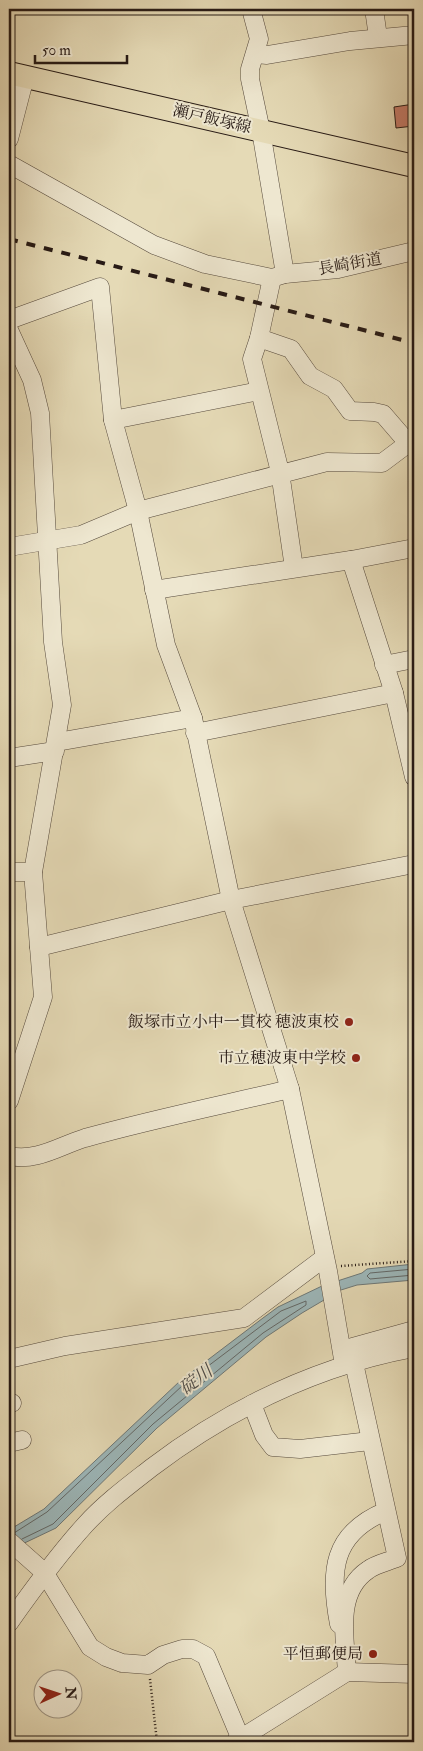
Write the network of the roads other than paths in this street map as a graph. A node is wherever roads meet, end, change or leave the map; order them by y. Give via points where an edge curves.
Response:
1 (251, 9) edge
2 (374, 9) edge
3 (414, 35) edge
4 (378, 37) junction
5 (256, 54) junction
6 (17, 75) edge
7 (261, 131) junction
8 (9, 139) edge
9 (9, 164) edge
10 (414, 166) edge
11 (414, 251) edge
12 (278, 276) junction
13 (9, 320) edge
14 (9, 330) edge
15 (259, 338) junction
16 (259, 392) junction
17 (113, 420) junction
18 (411, 441) edge
19 (280, 472) junction
20 (138, 510) junction
21 (46, 540) junction
22 (9, 546) edge
23 (414, 548) edge
24 (351, 560) junction
25 (294, 568) junction
26 (154, 590) junction
27 (414, 659) edge
28 (384, 665) junction
29 (394, 693) junction
30 (406, 712) edge
31 (194, 726) junction
32 (56, 747) junction
33 (9, 758) edge
34 (414, 776) edge
35 (414, 864) edge
36 (9, 872) edge
37 (32, 872) junction
38 (231, 900) junction
39 (39, 947) junction
40 (290, 1089) junction
41 (9, 1101) edge
42 (9, 1156) edge
43 (326, 1265) junction
44 (414, 1330) edge
45 (414, 1348) edge
46 (9, 1359) edge
47 (347, 1359) junction
48 (252, 1404) junction
49 (370, 1441) junction
50 (386, 1511) junction
51 (15, 1546) edge
52 (44, 1572) junction
53 (9, 1623) edge
54 (347, 1672) junction
55 (414, 1674) edge
56 (239, 1741) edge

1 - 5 street via 259,39
2 - 4 street
3 - 4 street
4 - 5 street via 267,55
5 - 7 street via 250,80
6 - 7 main road, 瀬戸飯塚線
6 - 8 street
7 - 10 main road, 瀬戸飯塚線
7 - 12 street
9 - 12 street, 長崎街道 via 154,245 206,264
11 - 12 street, 長崎街道 via 338,269
12 - 15 street
13 - 17 street via 100,286
14 - 21 street via 32,380 40,413
15 - 16 street via 252,359
15 - 18 street via 291,349 310,376 338,393 350,411 383,414
16 - 17 street
16 - 19 street
17 - 20 street
18 - 19 street via 382,463 327,462
19 - 20 street
19 - 25 street
20 - 21 street via 82,535
20 - 26 street
21 - 22 street
21 - 32 street via 53,642 62,705
23 - 24 street
24 - 25 street
24 - 28 street
25 - 26 street
26 - 31 street via 166,645
27 - 28 street
28 - 29 street
29 - 30 street
29 - 31 street
30 - 34 street
31 - 32 street
31 - 38 street
32 - 33 street
32 - 37 street
35 - 38 street
36 - 37 street
37 - 39 street
38 - 39 street
38 - 40 street
39 - 41 street via 42,997
40 - 42 street via 84,1139 49,1153 20,1158
40 - 43 street
43 - 46 street via 244,1318 65,1346
43 - 47 street
44 - 47 street
45 - 47 street
47 - 48 street
47 - 49 street
48 - 49 street via 264,1435 273,1447 300,1449
48 - 52 street via 208,1428 122,1490 86,1524
49 - 50 street
50 - 54 street via 356,1528 340,1549 334,1599
50 - 54 street via 397,1558 369,1569 357,1578 351,1589 344,1620
51 - 52 street
52 - 53 street
52 - 56 street via 90,1647 106,1657 122,1663 148,1665 163,1655 182,1649 200,1651 206,1656
54 - 55 street
54 - 56 street

